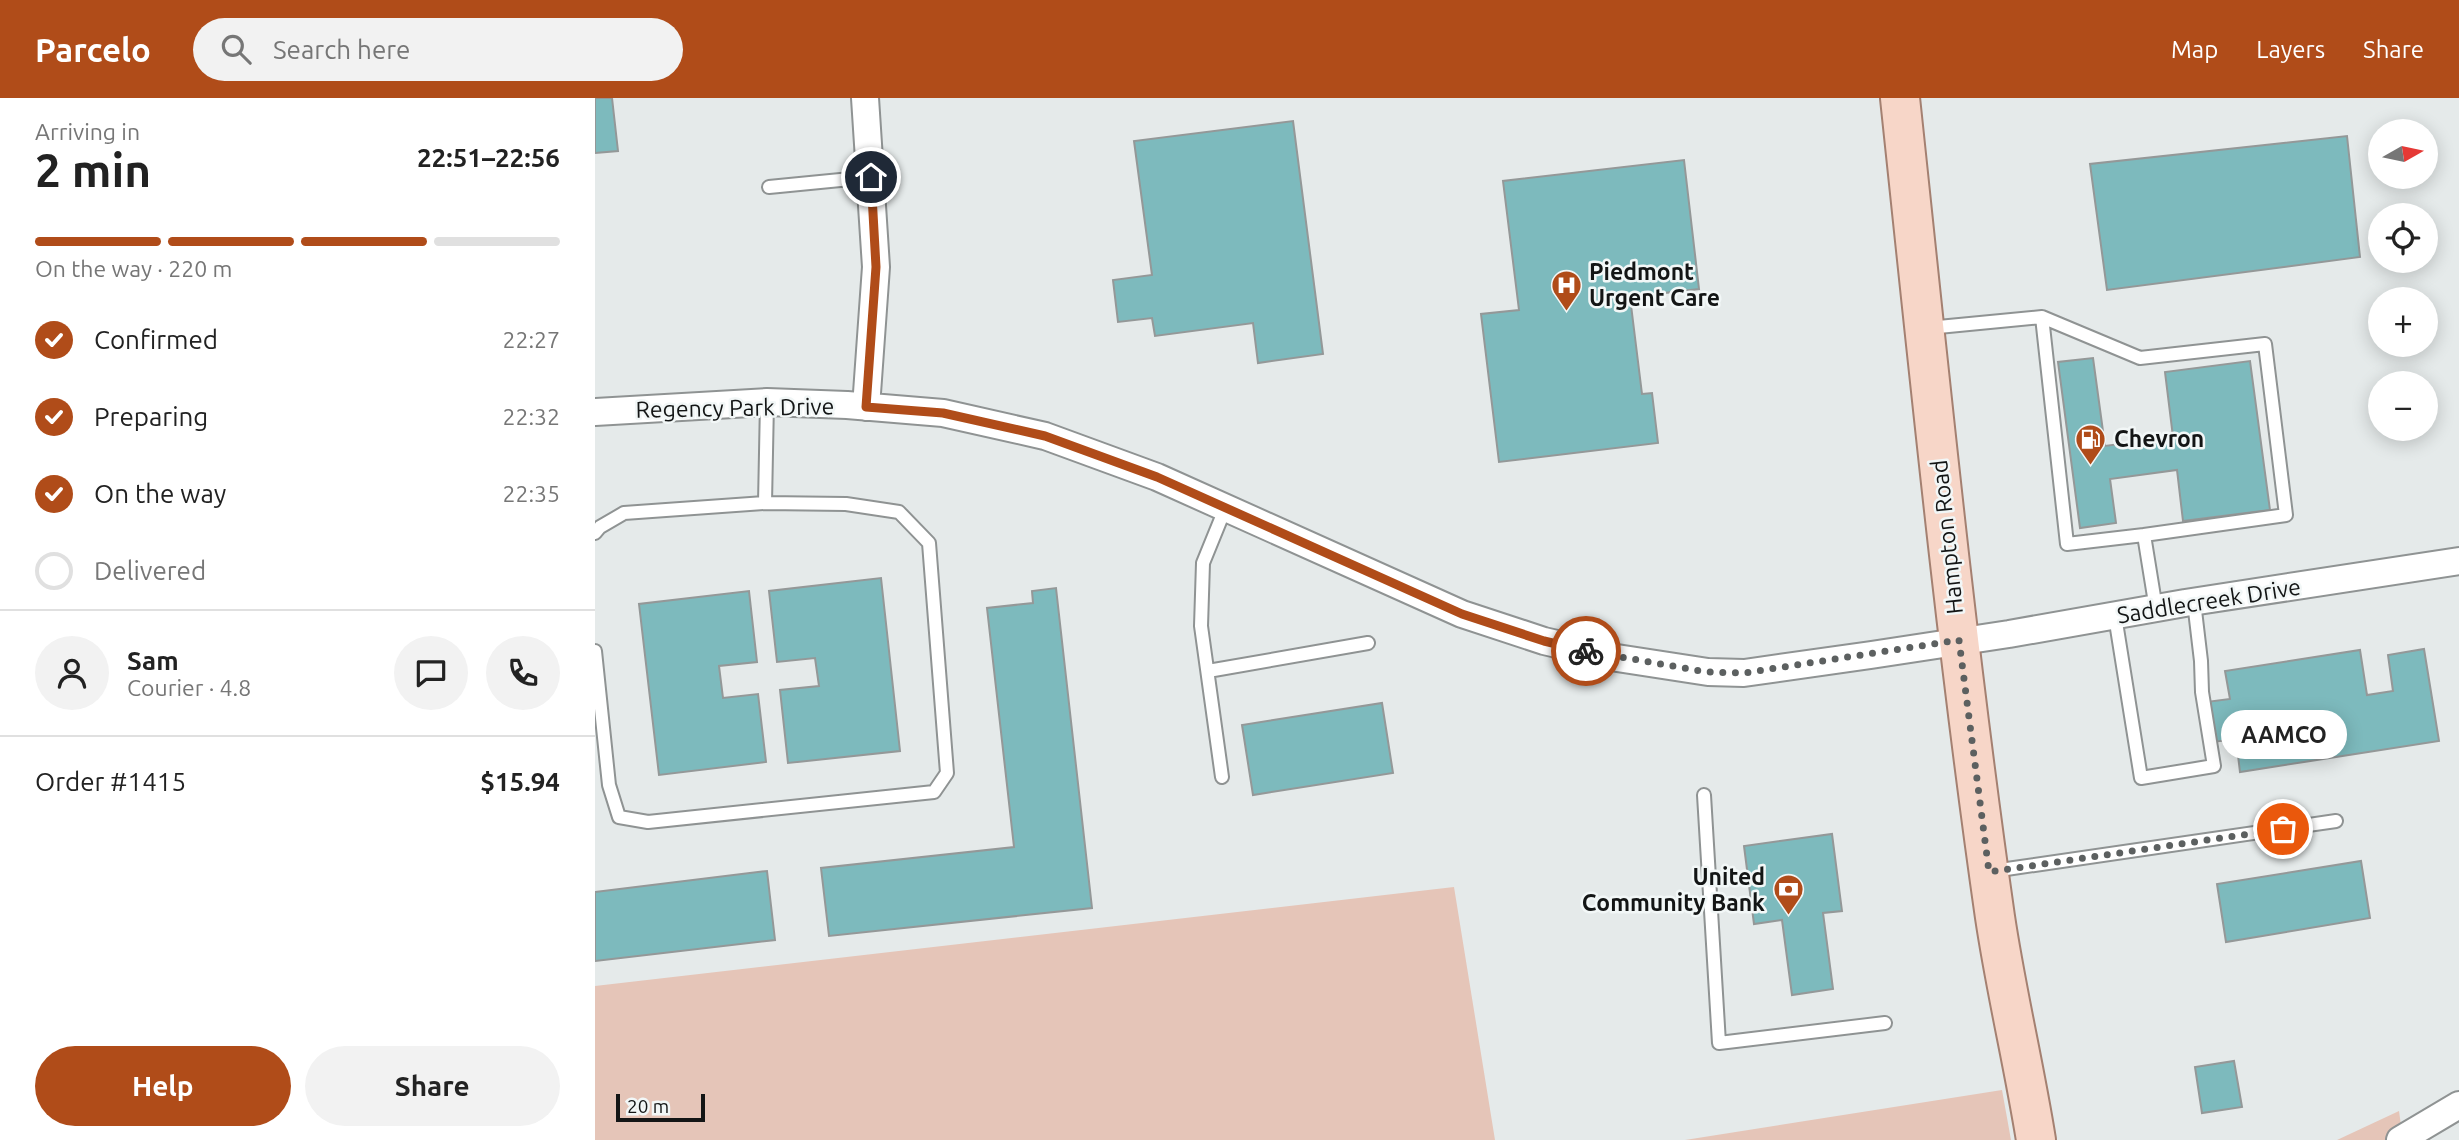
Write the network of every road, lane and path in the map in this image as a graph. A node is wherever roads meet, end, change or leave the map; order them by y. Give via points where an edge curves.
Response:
1 (865, 98) edge
2 (1900, 98) edge
3 (871, 177) junction
4 (769, 187) dead end
5 (2042, 317) junction
6 (1924, 328) junction
7 (767, 402) junction
8 (866, 407) junction
9 (595, 412) edge
10 (765, 503) junction
11 (1225, 509) junction
12 (595, 533) edge
13 (2144, 535) junction
14 (2459, 561) edge
15 (2193, 602) junction
16 (2156, 609) junction
17 (2115, 616) junction
18 (1959, 640) junction
19 (1368, 643) dead end
20 (595, 651) edge
21 (1207, 671) junction
22 (1222, 776) dead end
23 (1704, 794) dead end
24 (2336, 821) dead end
25 (1989, 872) junction
26 (1885, 1023) dead end
27 (2459, 1105) edge
28 (2036, 1140) edge
29 (2400, 1140) edge

1 - 3 street
2 - 6 main road, Hampton Road
3 - 4 lane
3 - 8 street via 876,267
5 - 6 lane
5 - 13 lane via 2067,544
5 - 13 lane via 2140,358 2265,344 2286,515
6 - 18 main road, Hampton Road
7 - 8 street, Regency Park Drive
7 - 9 street, Regency Park Drive
7 - 10 lane
8 - 11 street, Regency Park Drive via 943,413 1045,436 1157,477
10 - 12 lane via 624,513
10 - 20 lane via 846,504 899,512 929,543 947,773 934,792 648,822 618,817 609,785
11 - 18 street, Regency Park Drive via 1462,614 1544,641 1617,657 1707,672 1744,673
11 - 21 lane via 1203,563 1201,626
13 - 16 lane
14 - 15 street, Saddlecreek Drive
15 - 16 street, Saddlecreek Drive
15 - 17 lane via 2214,766 2141,778
16 - 17 street, Saddlecreek Drive
17 - 18 street, Saddlecreek Drive
18 - 25 main road, Hampton Road
19 - 21 lane
21 - 22 lane
23 - 26 lane via 1719,1043
24 - 25 lane
25 - 28 main road, Hampton Road
27 - 29 street

